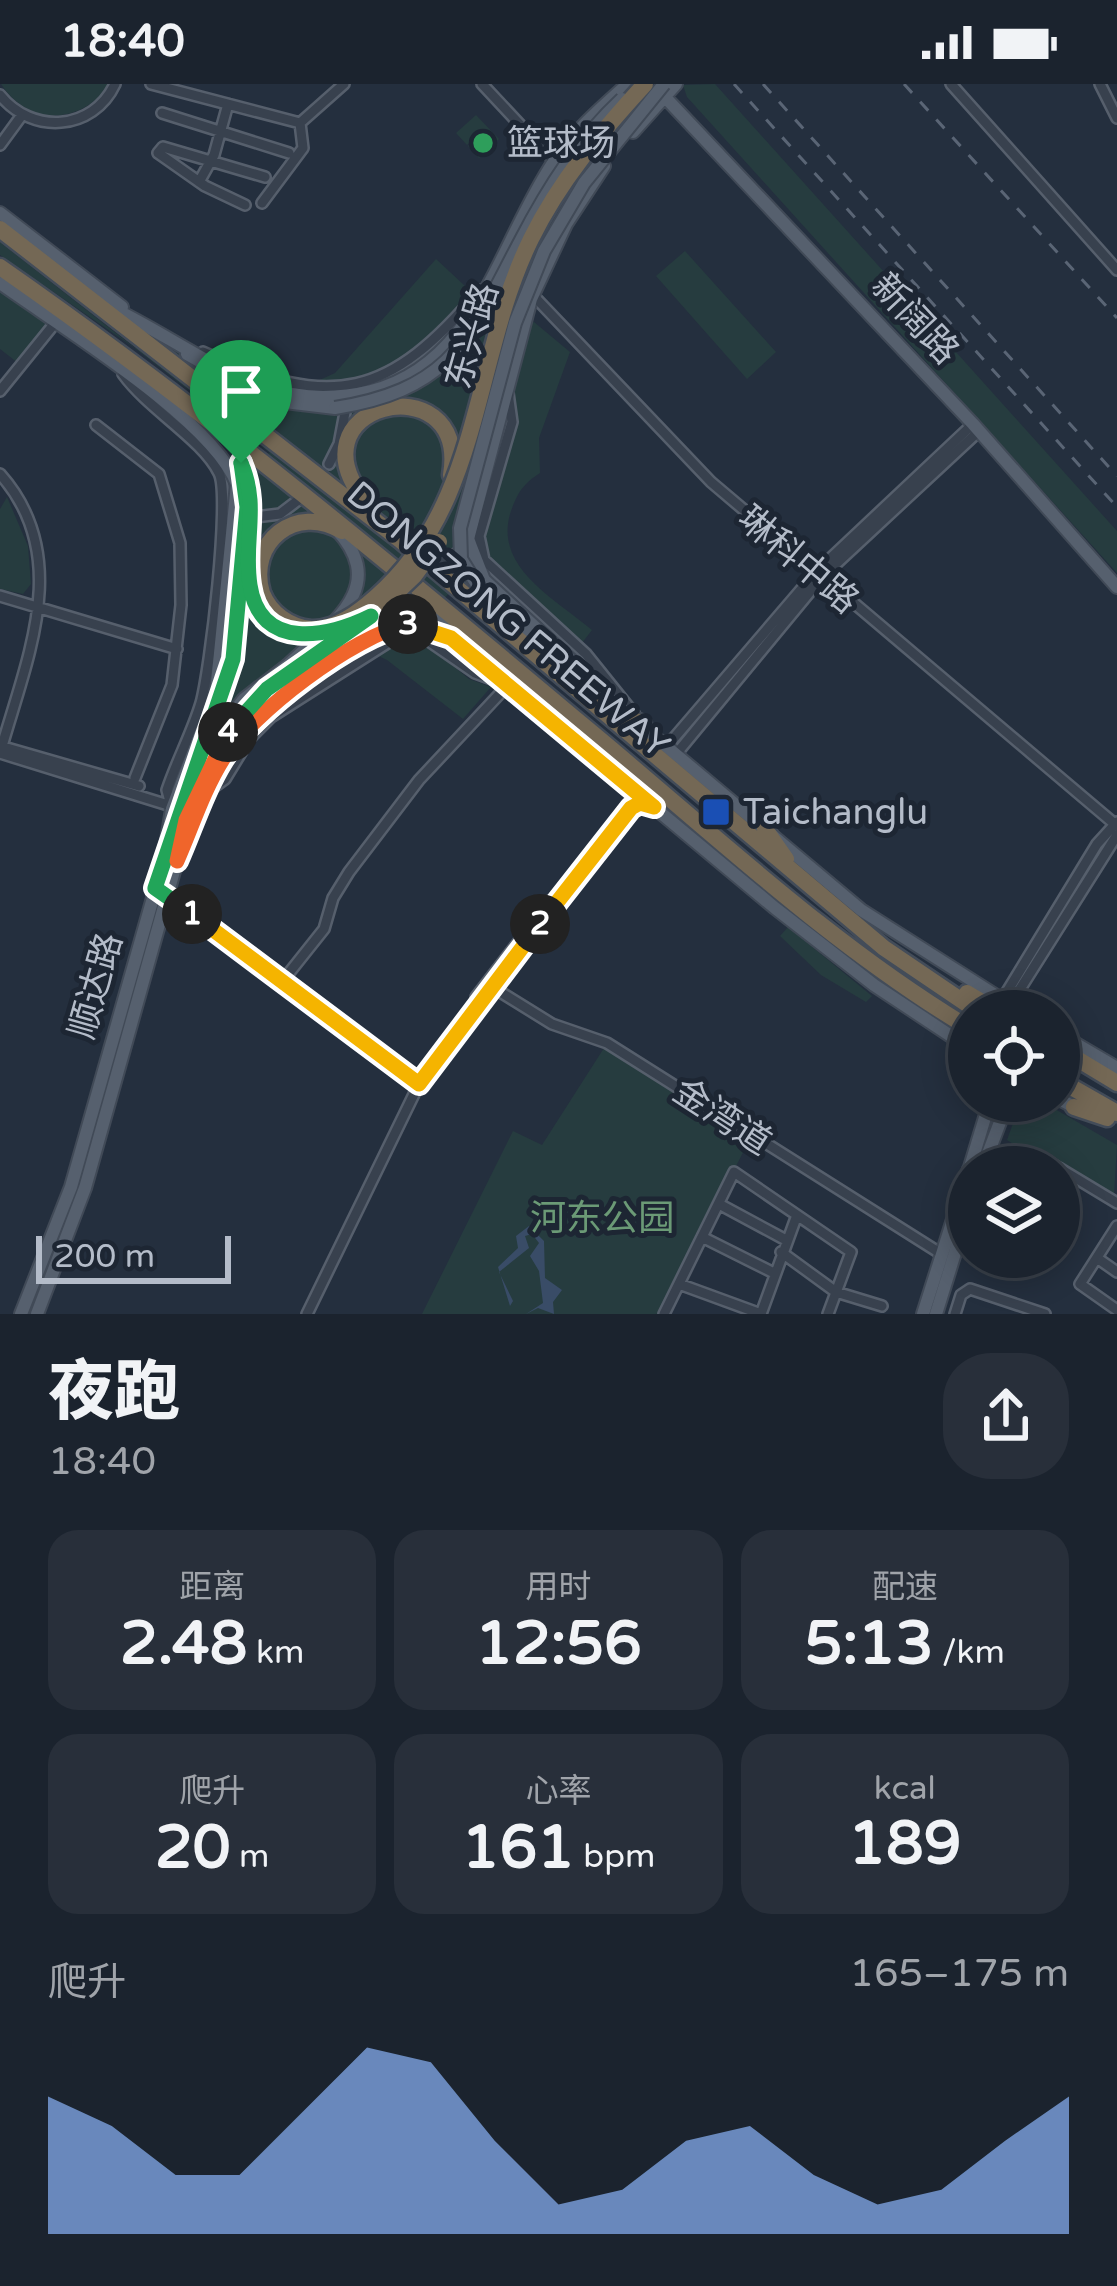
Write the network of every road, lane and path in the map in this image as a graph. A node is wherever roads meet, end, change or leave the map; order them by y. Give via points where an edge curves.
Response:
1 (115, 84) edge
2 (151, 84) edge
3 (223, 84) edge
4 (344, 84) edge
5 (482, 84) edge
6 (628, 84) edge
7 (644, 84) edge
8 (676, 84) edge
9 (951, 84) edge
10 (1105, 86) edge
11 (663, 88) edge
12 (223, 102) junction
13 (2, 104) edge
14 (162, 113) dead end
15 (22, 115) junction
16 (1117, 118) edge
17 (301, 123) junction
18 (222, 131) junction
19 (0, 145) edge
20 (289, 153) dead end
21 (212, 159) junction
22 (554, 161) junction
23 (265, 177) dead end
24 (199, 182) junction
25 (262, 202) dead end
26 (245, 205) dead end
27 (0, 213) edge
28 (0, 229) edge
29 (0, 267) edge
30 (1117, 270) edge
31 (491, 278) junction
32 (0, 283) edge
33 (81, 294) junction
34 (528, 295) junction
35 (143, 322) junction
36 (55, 323) junction
37 (193, 348) junction
38 (126, 366) junction
39 (507, 388) junction
40 (0, 391) edge
41 (348, 396) junction
42 (96, 425) dead end
43 (976, 428) junction
44 (241, 463) junction
45 (329, 464) dead end
46 (0, 474) edge
47 (297, 501) dead end
48 (236, 518) junction
49 (332, 525) junction
50 (400, 540) junction
51 (421, 548) junction
52 (469, 550) junction
53 (382, 555) junction
54 (440, 560) dead end
55 (819, 575) junction
56 (1117, 587) edge
57 (0, 596) edge
58 (410, 598) dead end
59 (39, 607) junction
60 (365, 614) junction
61 (409, 620) junction
62 (487, 644) junction
63 (178, 649) junction
64 (508, 685) junction
65 (596, 695) junction
66 (214, 699) junction
67 (254, 720) junction
68 (643, 724) junction
69 (595, 735) junction
70 (222, 743) junction
71 (672, 749) junction
72 (0, 750) edge
73 (203, 755) junction
74 (135, 778) dead end
75 (628, 786) junction
76 (167, 790) junction
77 (204, 796) junction
78 (654, 807) junction
79 (179, 816) junction
80 (1116, 828) edge
81 (765, 829) junction
82 (171, 860) junction
83 (801, 879) junction
84 (161, 891) junction
85 (884, 948) junction
86 (281, 982) junction
87 (489, 984) junction
88 (972, 990) edge
89 (980, 990) edge
90 (1017, 990) edge
91 (948, 992) edge
92 (948, 1014) edge
93 (948, 1034) edge
94 (1080, 1046) edge
95 (1080, 1060) edge
96 (1117, 1068) edge
97 (1080, 1072) edge
98 (1117, 1082) edge
99 (417, 1083) junction
100 (1080, 1092) edge
101 (1117, 1094) edge
102 (1080, 1108) edge
103 (1080, 1111) edge
104 (1117, 1113) edge
105 (1117, 1122) edge
106 (1117, 1132) edge
107 (1080, 1181) edge
108 (1117, 1203) edge
109 (719, 1204) junction
110 (797, 1215) junction
111 (1116, 1231) edge
112 (702, 1237) junction
113 (786, 1240) junction
114 (781, 1252) junction
115 (948, 1257) junction
116 (1096, 1258) junction
117 (772, 1272) junction
118 (1117, 1272) edge
119 (679, 1284) junction
120 (836, 1292) junction
121 (882, 1306) dead end
122 (1117, 1310) edge
123 (22, 1314) edge
124 (37, 1314) edge
125 (304, 1314) edge
126 (664, 1314) edge
127 (761, 1314) edge
128 (828, 1314) edge
129 (923, 1314) edge
130 (936, 1314) edge
131 (955, 1314) edge
132 (1045, 1314) edge

1 - 15 street via 80,118
2 - 12 street
3 - 12 street
4 - 17 street
5 - 22 street
6 - 22 main road
7 - 35 main road, bridge via 604,116 553,181 461,347 404,390 335,408 288,405 242,389
7 - 51 highway, 东兴路, bridge via 566,179 525,252 496,327 458,481
8 - 11 main road
9 - 30 street
10 - 16 street
11 - 34 main road via 586,193
11 - 43 main road, 新阔路
11 - 60 highway, 东兴路, bridge via 598,150 544,233 507,322 455,512 414,576
11 - 65 main road, bridge via 584,183 525,293 460,528 461,559 481,591
12 - 17 street
12 - 18 street
13 - 15 street
14 - 18 street
15 - 19 street
17 - 25 street via 303,148
18 - 20 street
18 - 21 street
21 - 23 street
21 - 24 street
21 - 24 street via 160,147
22 - 31 main road
24 - 26 street
27 - 35 main road
28 - 33 highway, DONGZONG FREEWAY
29 - 38 highway, DONGZONG FREEWAY
31 - 34 main road
31 - 37 street via 429,349 379,378 314,388
31 - 41 main road via 459,333 423,366
32 - 36 main road
33 - 35 main road
33 - 50 highway, DONGZONG FREEWAY
34 - 39 main road
34 - 55 street, 琳科中路 via 710,485
35 - 37 main road
36 - 38 main road
36 - 40 street
37 - 41 main road via 264,387
38 - 44 main road via 221,436
38 - 48 main road via 218,449 237,484
38 - 53 highway, DONGZONG FREEWAY
38 - 76 street via 146,405 218,471 226,501 209,673
39 - 52 main road
39 - 68 street via 512,422 479,536 484,560 586,654
41 - 45 street
42 - 63 street via 159,474 172,502 180,543
43 - 55 street
43 - 56 main road, 新阔路
44 - 60 main road, bridge via 254,512 250,587 267,618 312,637
44 - 73 main road, bridge via 247,507 233,659
46 - 59 street via 33,528
47 - 48 street via 280,514
48 - 66 main road
49 - 53 highway
49 - 60 highway, bridge via 305,520 281,528 261,556 262,593 282,619 311,629
49 - 73 main road, 顺达路, bridge via 355,554 356,589 341,615 244,699
50 - 51 highway, bridge via 346,470 350,436 374,411 400,405 419,408 451,445 446,493
50 - 65 highway, DONGZONG FREEWAY
51 - 60 highway, 东兴路, bridge
52 - 54 street
52 - 65 main road via 492,588
53 - 62 highway, DONGZONG FREEWAY
55 - 71 street
55 - 80 street, 琳科中路
57 - 59 street
58 - 61 street
59 - 63 street
59 - 72 street
60 - 70 main road, 顺达路, bridge via 253,701
61 - 62 main road via 430,617
61 - 64 main road via 451,638
61 - 67 main road
61 - 70 main road, bridge via 386,622 347,644
62 - 69 highway, DONGZONG FREEWAY
63 - 74 street via 172,686
64 - 75 main road
64 - 77 street via 423,638 388,642 271,717
64 - 86 street via 391,817 333,898 324,929
65 - 68 highway
65 - 83 highway, DONGZONG FREEWAY
66 - 67 street
66 - 79 main road
67 - 77 main road
68 - 71 main road
69 - 75 highway
69 - 92 highway, DONGZONG FREEWAY via 836,939
70 - 79 main road, 顺达路
71 - 81 main road
72 - 76 street
72 - 79 street via 157,797
73 - 79 main road, 顺达路
75 - 78 main road
75 - 87 street via 628,802
76 - 79 street
77 - 82 main road
78 - 87 street via 631,808
78 - 93 main road via 855,971
79 - 82 main road, 顺达路
80 - 90 street
81 - 83 highway
81 - 89 main road via 898,938
82 - 84 main road, 顺达路
83 - 85 highway
84 - 86 street
84 - 123 main road, 顺达路 via 71,1187
84 - 124 main road, 顺达路 via 86,1188
85 - 88 highway
85 - 91 highway
86 - 99 street
87 - 99 street
87 - 115 street, 金湾道 via 552,1024 607,1043
94 - 96 main road
95 - 98 highway
97 - 101 highway
99 - 125 street
100 - 104 highway
102 - 105 highway
103 - 106 main road
107 - 108 street
109 - 110 street via 734,1172
109 - 112 street
109 - 113 street
110 - 113 street
110 - 120 street via 851,1252
111 - 116 street
112 - 117 street
112 - 119 street
113 - 114 street
114 - 117 street
114 - 120 street
115 - 129 main road
115 - 130 main road
116 - 118 street
116 - 122 street via 1080,1284
117 - 127 street
119 - 126 street
119 - 127 street
120 - 121 street
120 - 128 street
131 - 132 street via 970,1289

